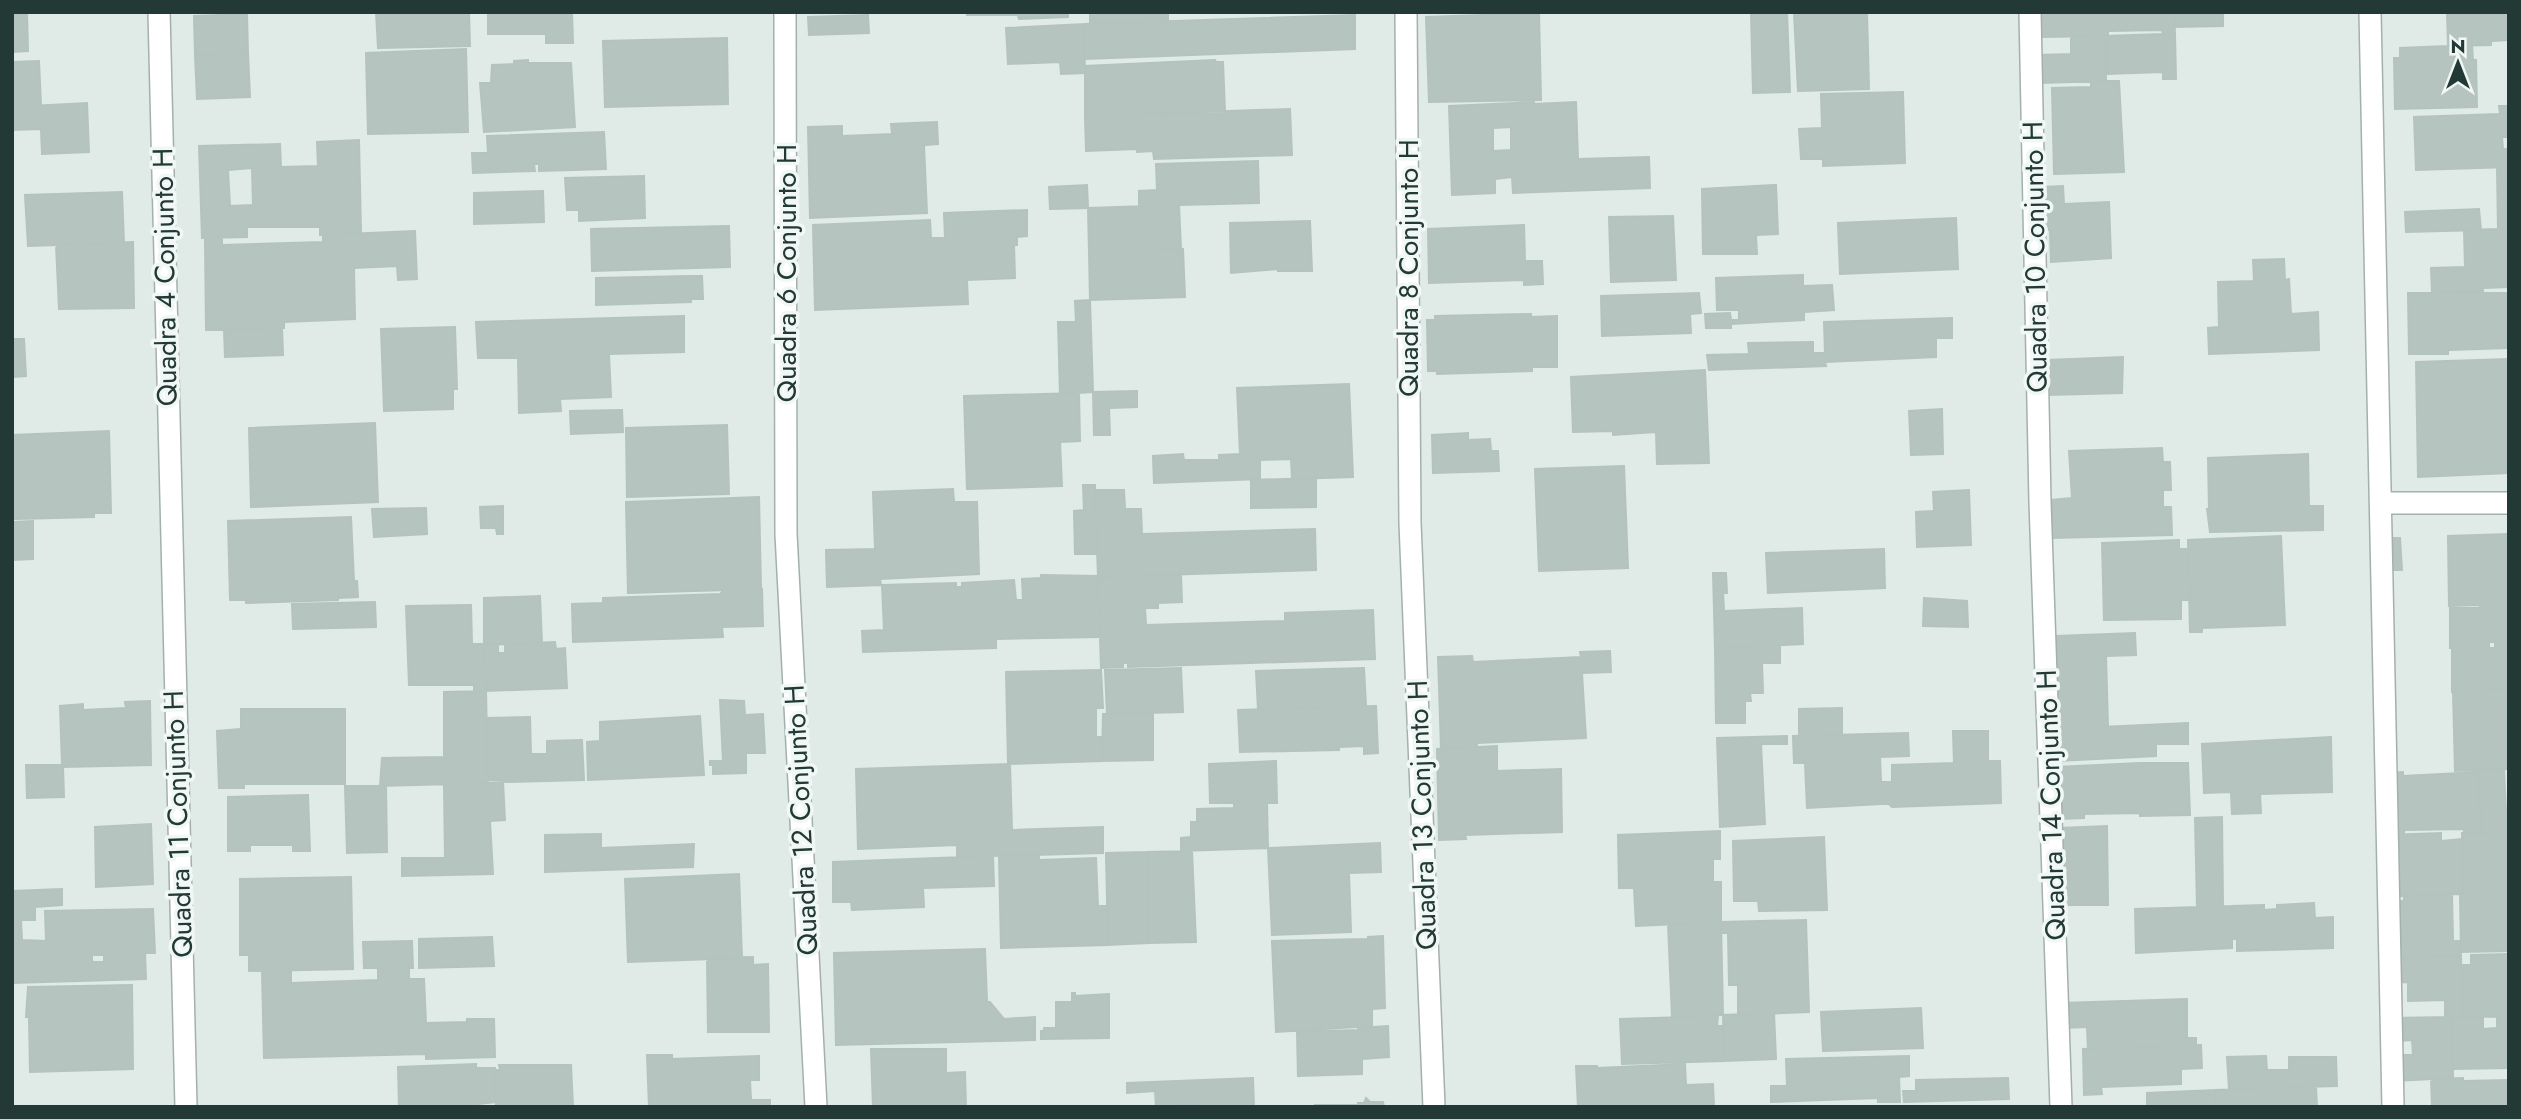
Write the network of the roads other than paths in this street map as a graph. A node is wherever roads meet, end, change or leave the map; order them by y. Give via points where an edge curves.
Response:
1 (159, 12) edge
2 (785, 12) edge
3 (1406, 12) edge
4 (2030, 12) edge
5 (2370, 12) edge
6 (2040, 502) joint
7 (2381, 503) junction
8 (2509, 503) edge
9 (1410, 523) joint
10 (786, 534) joint
11 (170, 542) joint
12 (186, 1107) edge
13 (816, 1107) edge
14 (1434, 1107) edge
15 (2061, 1107) edge
16 (2393, 1107) edge

1 - 11 street, Quadra 4 Conjunto H
2 - 10 street, Quadra 6 Conjunto H
3 - 9 street, Quadra 8 Conjunto H
4 - 6 street, Quadra 10 Conjunto H
5 - 7 street
6 - 15 street, Quadra 14 Conjunto H
7 - 8 street
7 - 16 street
9 - 14 street, Quadra 13 Conjunto H
10 - 13 street, Quadra 12 Conjunto H
11 - 12 street, Quadra 11 Conjunto H

